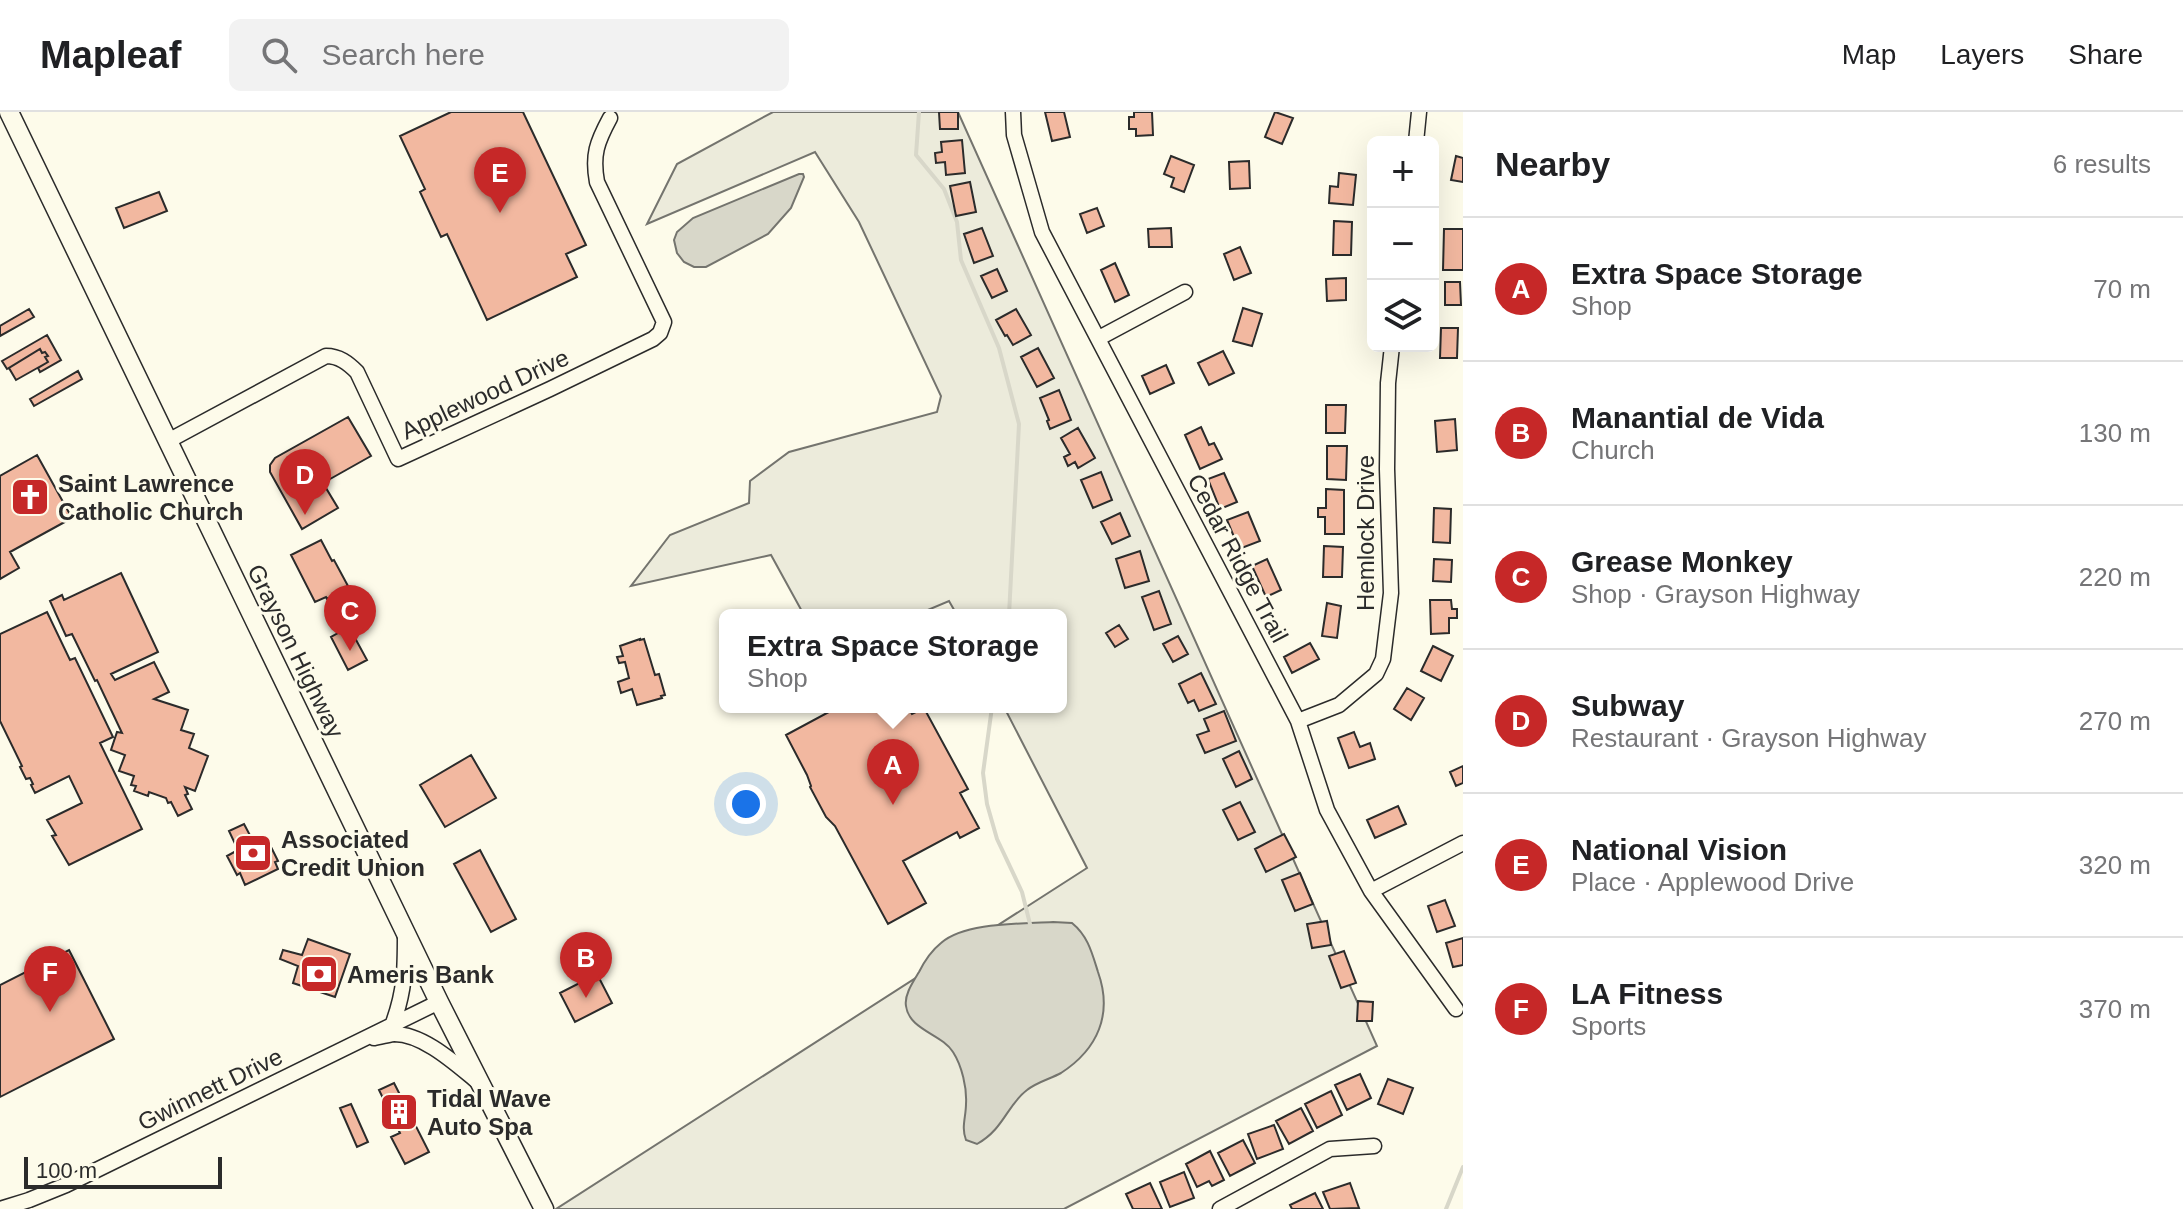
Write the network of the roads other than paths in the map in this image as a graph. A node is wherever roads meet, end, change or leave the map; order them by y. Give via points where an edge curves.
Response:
1 (9, 112) edge
2 (1013, 112) edge
3 (1419, 112) edge
4 (610, 118) dead end
5 (1417, 136) edge
6 (1185, 292) dead end
7 (1099, 338) junction
8 (1391, 352) edge
9 (168, 441) junction
10 (1298, 721) junction
11 (1463, 843) edge
12 (1371, 891) junction
13 (405, 929) junction
14 (439, 1002) junction
15 (1456, 1009) dead end
16 (393, 1023) junction
17 (358, 1041) junction
18 (478, 1082) junction
19 (1374, 1146) dead end
20 (0, 1209) edge
21 (544, 1209) edge
22 (1220, 1209) edge

1 - 9 main road, Grayson Highway
2 - 7 street, Cedar Ridge Trail via 1014,135 1042,232
3 - 5 street
4 - 9 street, Applewood Drive via 593,163 597,182 664,322 653,339 398,459 357,372 333,356
6 - 7 street
7 - 10 street, Cedar Ridge Trail
8 - 10 street, Hemlock Drive via 1387,469 1391,593 1383,659 1376,674 1339,705
9 - 13 main road, Grayson Highway
10 - 12 street, Cedar Ridge Trail via 1327,810
11 - 12 street
12 - 15 street, Cedar Ridge Trail
13 - 14 main road, Grayson Highway
13 - 16 street via 405,980
14 - 16 street, Gwinnett Drive
14 - 18 main road, Grayson Highway
16 - 17 street, Gwinnett Drive
17 - 18 street via 396,1034 415,1039
17 - 20 street, Gwinnett Drive via 66,1185
18 - 21 main road, Grayson Highway
19 - 22 street via 1330,1149

